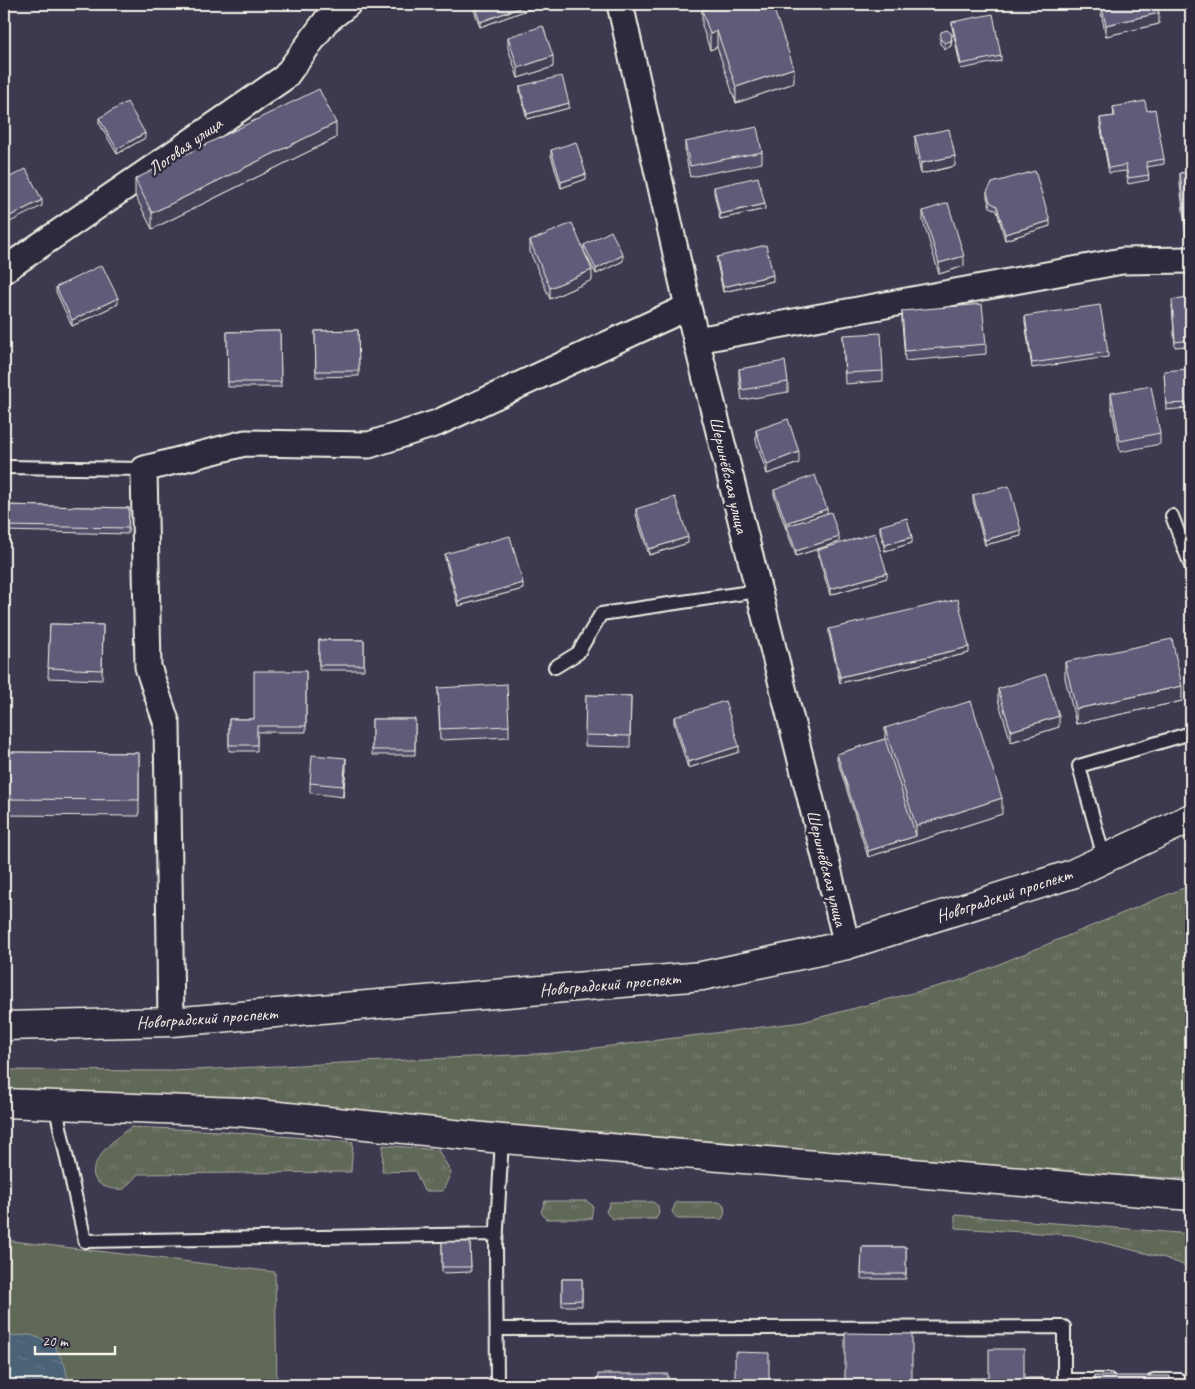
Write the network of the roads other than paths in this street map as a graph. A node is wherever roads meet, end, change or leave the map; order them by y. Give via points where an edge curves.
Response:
1 (348, 4) edge
2 (620, 4) edge
3 (1191, 260) edge
4 (4, 270) edge
5 (688, 307) junction
6 (697, 340) junction
7 (4, 467) edge
8 (144, 469) junction
9 (1172, 516) dead end
10 (1191, 566) edge
11 (757, 591) junction
12 (554, 667) dead end
13 (1191, 733) edge
14 (1191, 818) edge
15 (1104, 858) junction
16 (847, 945) junction
17 (171, 1022) junction
18 (4, 1026) edge
19 (4, 1102) edge
20 (55, 1104) junction
21 (502, 1139) junction
22 (1191, 1196) edge
23 (497, 1234) junction
24 (497, 1329) junction
25 (1122, 1380) edge
26 (1142, 1380) edge
27 (497, 1385) edge
28 (1184, 1385) edge

1 - 4 street, Логовая улица via 326,21 285,76
2 - 5 street, Шершнёвская улица
3 - 6 street via 1122,260
5 - 6 street, Шершнёвская улица
5 - 8 street via 437,423 369,445 245,443
6 - 11 street, Шершнёвская улица
7 - 8 lane
8 - 17 street via 148,667 167,724
9 - 10 lane
11 - 12 lane via 601,614 578,653
11 - 16 street, Шершнёвская улица
13 - 15 lane via 1079,766
14 - 15 main road, Новоградский проспект
15 - 16 main road, Новоградский проспект via 1072,874
16 - 17 main road, Новоградский проспект via 702,976
17 - 18 main road, Новоградский проспект
19 - 20 main road
20 - 21 main road via 240,1112
20 - 23 lane via 85,1240
21 - 22 main road
21 - 23 lane
23 - 24 lane
24 - 25 lane via 1064,1327 1064,1380
24 - 27 lane
26 - 28 lane via 1180,1380

